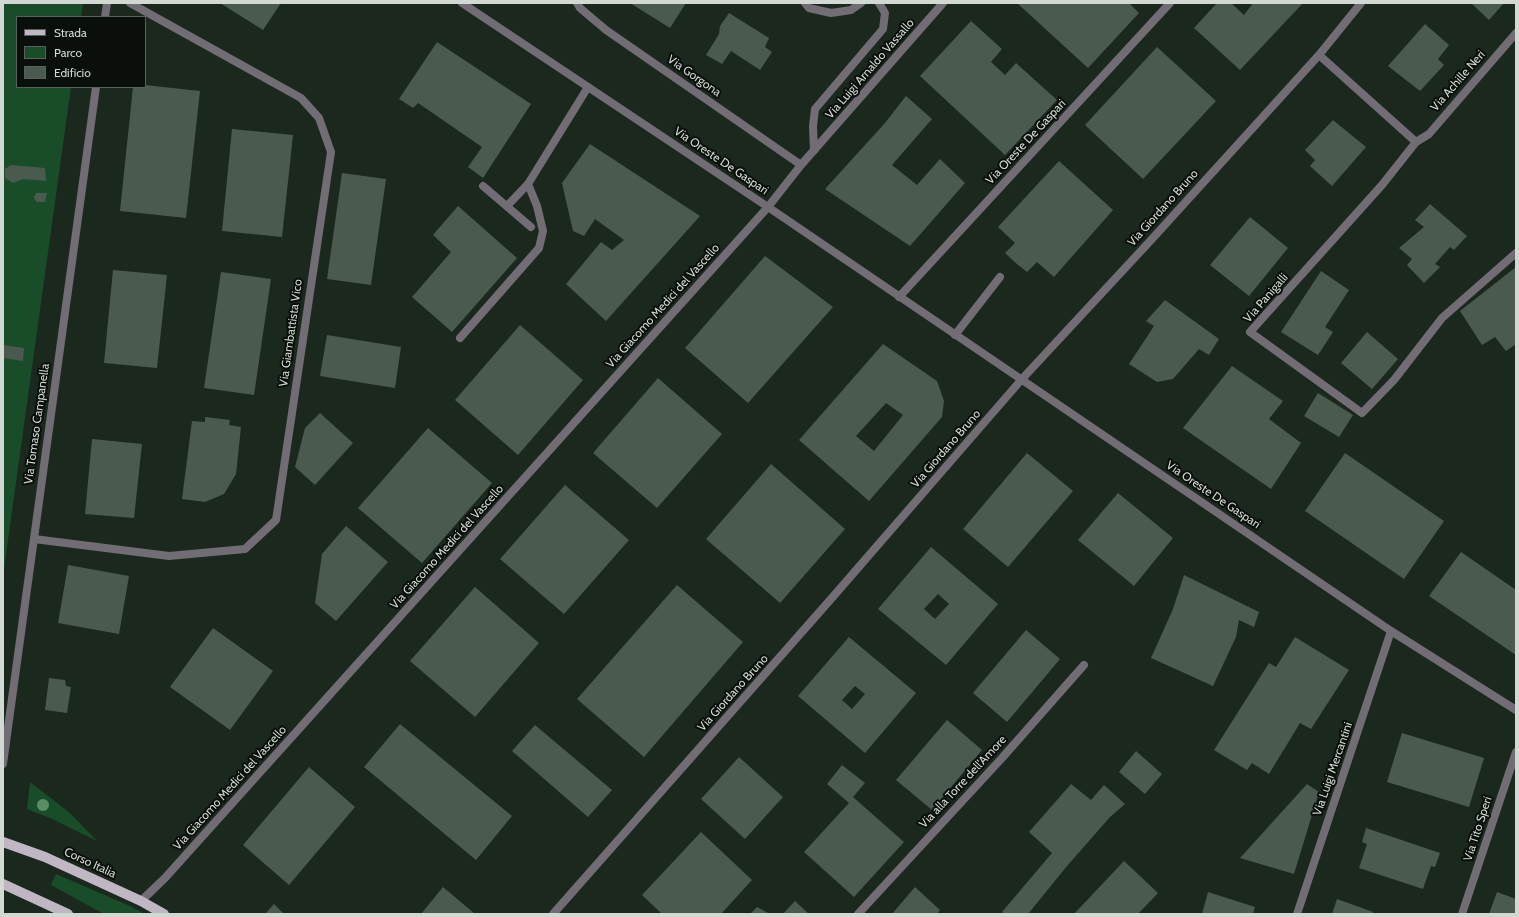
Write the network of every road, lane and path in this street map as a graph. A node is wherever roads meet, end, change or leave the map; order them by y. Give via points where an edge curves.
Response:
1 (107, 3) edge
2 (130, 3) edge
3 (462, 3) edge
4 (577, 3) edge
5 (805, 3) edge
6 (861, 3) edge
7 (879, 3) edge
8 (943, 3) edge
9 (1170, 3) edge
10 (1361, 3) edge
11 (105, 16) edge
12 (1516, 33) edge
13 (1319, 55) junction
14 (588, 86) junction
15 (96, 88) edge
16 (1416, 142) junction
17 (814, 150) junction
18 (801, 165) junction
19 (528, 184) junction
20 (483, 186) dead end
21 (507, 206) junction
22 (768, 207) junction
23 (531, 227) dead end
24 (1516, 253) edge
25 (1000, 277) dead end
26 (899, 297) junction
27 (955, 335) junction
28 (460, 338) dead end
29 (1022, 379) junction
30 (34, 539) junction
31 (1391, 631) junction
32 (1084, 665) dead end
33 (1516, 710) edge
34 (1516, 752) edge
35 (3, 764) edge
36 (3, 842) edge
37 (3, 884) edge
38 (141, 901) junction
39 (68, 914) edge
40 (164, 914) edge
41 (553, 914) edge
42 (858, 914) edge
43 (1296, 914) edge
44 (1462, 914) edge

1 - 11 street
2 - 30 street, Via Giambattista Vico via 301,98 319,118 330,152 276,520 245,549 169,556
3 - 14 street, Via Oreste De Gaspari
4 - 18 street, Via Gorgona via 606,30
5 - 6 street via 809,8 831,13 851,10
7 - 17 street, Via Luigi Arnaldo Vassallo via 885,13 883,29 815,109
8 - 17 street, Via Luigi Arnaldo Vassallo
9 - 26 street, Via Oreste De Gaspari
10 - 13 street, Via Giordano Bruno
12 - 16 street, Via Achille Neri via 1429,134
13 - 16 street
13 - 29 street, Via Giordano Bruno
14 - 19 street
14 - 22 street, Via Oreste De Gaspari
15 - 30 street, Via Tomaso Campanella
16 - 24 street, Via Panigalli via 1382,185 1250,332 1362,414 1394,380 1442,318
17 - 18 street, Via Luigi Arnaldo Vassallo
18 - 22 street, Via Luigi Arnaldo Vassallo
19 - 21 street
19 - 28 street via 543,231 539,248
20 - 21 street
21 - 23 street
22 - 26 street, Via Oreste De Gaspari
22 - 38 street, Via Giacomo Medici del Vascello via 165,878
25 - 27 street
26 - 27 street, Via Oreste De Gaspari
27 - 29 street, Via Oreste De Gaspari
29 - 31 street, Via Oreste De Gaspari
29 - 41 street, Via Giordano Bruno via 832,599
30 - 35 street, Via Tomaso Campanella
31 - 33 street, Via Oreste De Gaspari
31 - 43 street, Via Luigi Mercantini
32 - 42 street, Via alla Torre dell'Amore
34 - 44 street, Via Tito Speri
36 - 38 main road, Corso Italia via 45,857
37 - 39 main road
38 - 40 main road, Corso Italia

